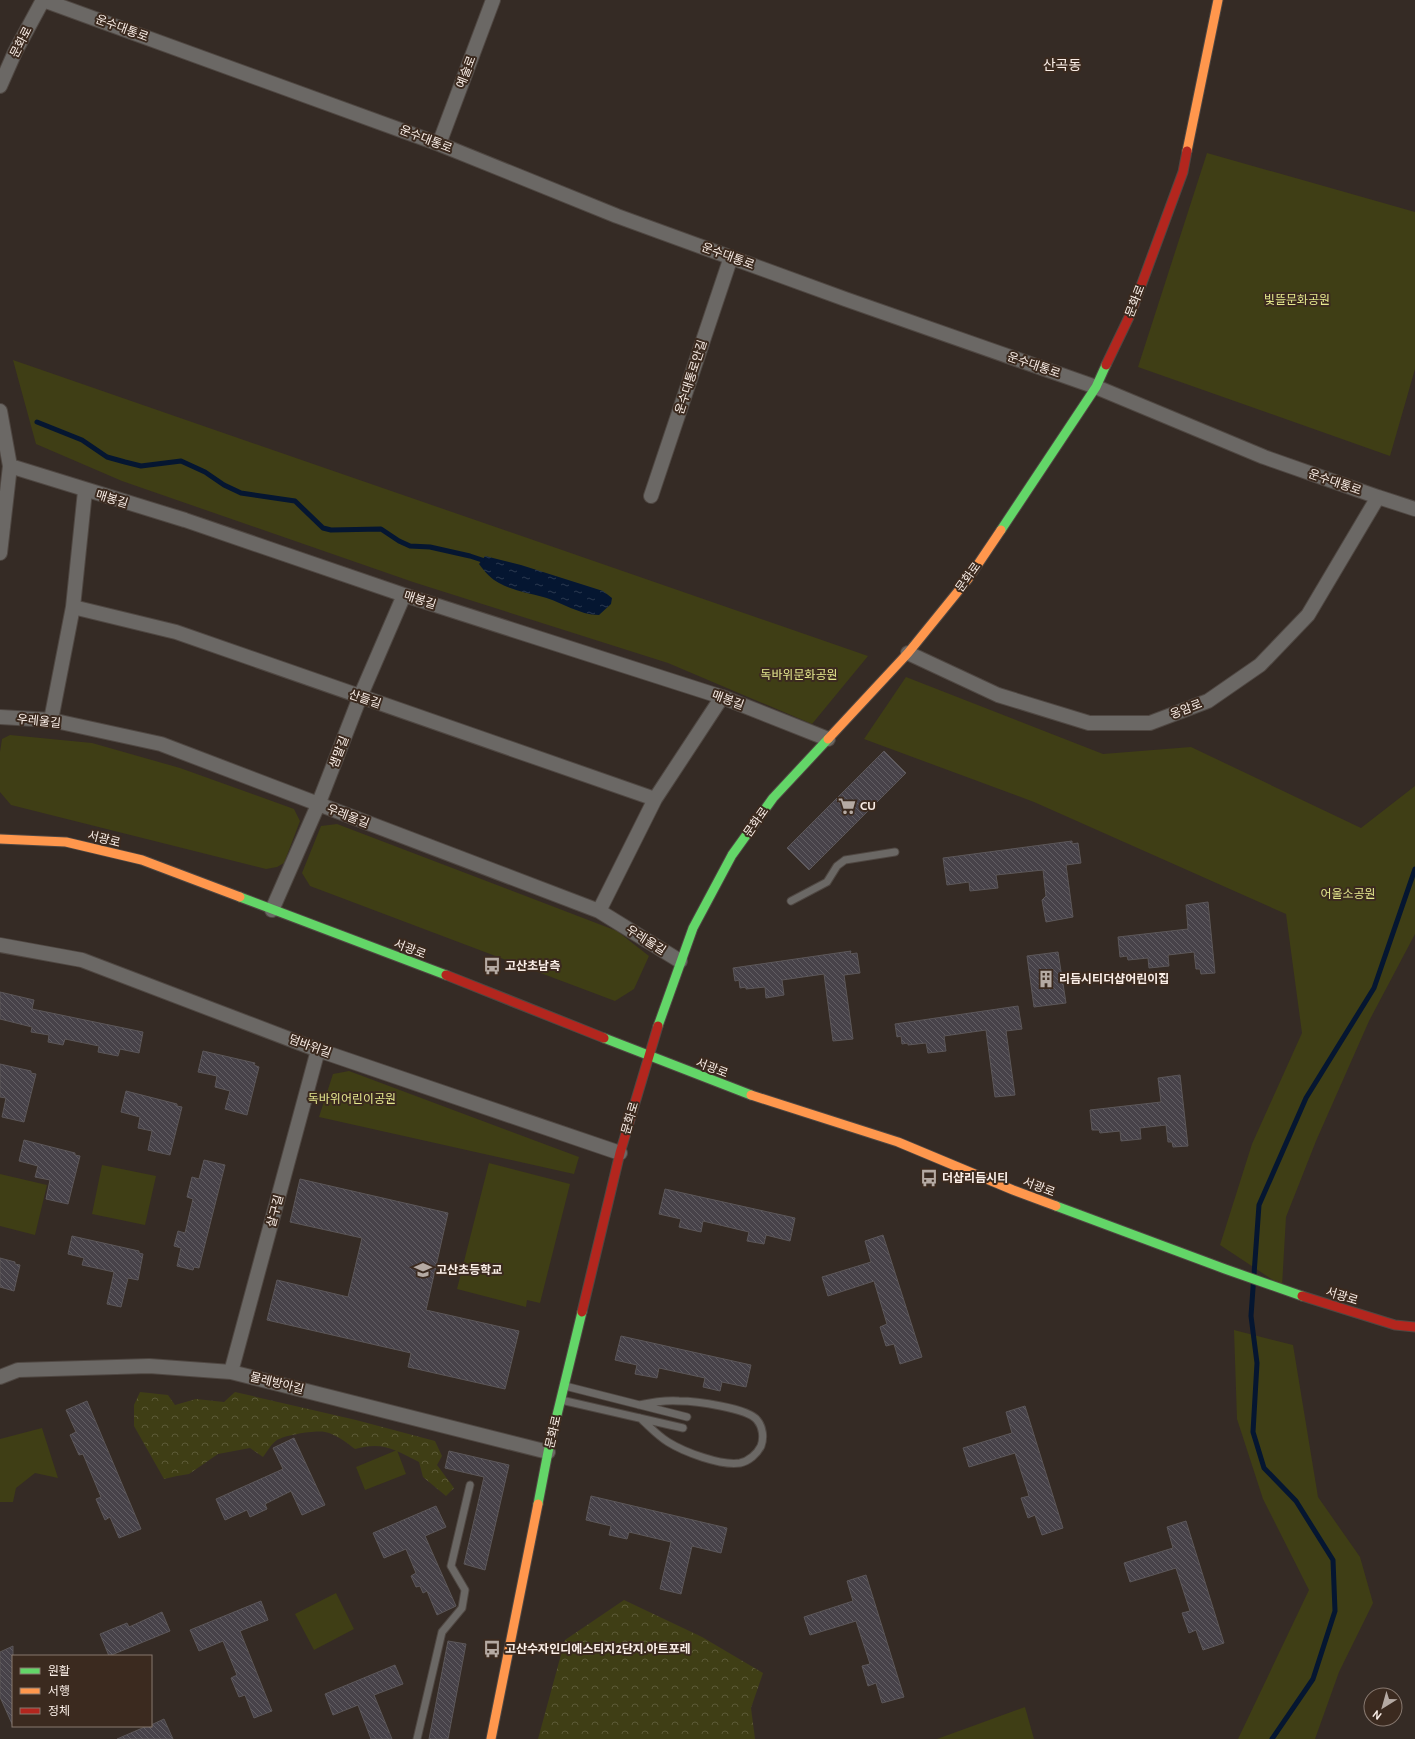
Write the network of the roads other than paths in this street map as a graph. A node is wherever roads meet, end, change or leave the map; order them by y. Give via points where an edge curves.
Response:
1 (43, 0) edge
2 (493, 0) edge
3 (1218, 0) edge
4 (0, 86) edge
5 (439, 144) junction
6 (731, 257) junction
7 (1096, 387) junction
8 (0, 411) edge
9 (6, 472) edge
10 (85, 491) junction
11 (3, 492) edge
12 (652, 496) dead end
13 (1378, 497) junction
14 (1415, 508) edge
15 (0, 553) edge
16 (404, 595) junction
17 (73, 607) junction
18 (908, 653) junction
19 (360, 697) junction
20 (722, 697) junction
21 (0, 717) edge
22 (51, 720) junction
23 (828, 739) junction
24 (655, 799) junction
25 (318, 805) junction
26 (0, 839) edge
27 (896, 852) dead end
28 (791, 901) dead end
29 (272, 910) junction
30 (599, 911) junction
31 (0, 945) edge
32 (680, 961) junction
33 (318, 1050) junction
34 (648, 1056) junction
35 (620, 1153) junction
36 (1415, 1327) edge
37 (232, 1372) junction
38 (0, 1377) edge
39 (564, 1386) junction
40 (561, 1400) junction
41 (639, 1405) junction
42 (687, 1417) dead end
43 (640, 1418) junction
44 (683, 1428) dead end
45 (548, 1452) junction
46 (470, 1485) dead end
47 (417, 1739) edge
48 (491, 1739) edge

1 - 4 street, 문화로
1 - 5 street, 운수대통로
2 - 5 street, 예술로
3 - 7 street, 문화로 via 1183,172 1131,313
5 - 6 street, 운수대통로 via 617,216
6 - 7 street, 운수대통로
6 - 12 street, 운수대통로안길
7 - 13 street, 운수대통로 via 1264,457
7 - 18 street, 문화로 via 968,579
8 - 9 street
9 - 10 street, 매봉길
9 - 11 street
10 - 16 street, 매봉길 via 185,520
10 - 17 street
11 - 15 street
13 - 14 street, 운수대통로
13 - 18 street, 옹암로 via 1308,614 1260,665 1208,701 1150,723 1089,723 998,695
16 - 19 street, 샘말길
16 - 20 street, 매봉길
17 - 19 street, 산들길 via 176,632
17 - 22 street
18 - 23 street, 문화로
19 - 24 street, 산들길
19 - 25 street, 샘말길
20 - 23 street, 매봉길
20 - 24 street
21 - 22 street, 우레울길
22 - 25 street, 우레울길 via 161,744
23 - 32 street, 문화로 via 773,798 732,855 693,928
24 - 30 street
25 - 29 street, 샘말길
25 - 30 street, 우레울길
26 - 29 street, 서광로 via 66,842 142,860
27 - 28 lane via 845,860 837,866 827,882
29 - 34 street, 서광로 via 445,975
30 - 32 street, 우레울길
31 - 33 street, 덤바위길 via 82,960
32 - 34 street, 문화로
33 - 35 street, 덤바위길
33 - 37 street, 살구길
34 - 35 street, 문화로
34 - 36 street, 서광로 via 741,1092 898,1142 1020,1192 1225,1269 1395,1325
35 - 39 street, 문화로
37 - 38 street, 물레방아길 via 150,1366 18,1370
37 - 45 street, 물레방아길
39 - 40 street, 문화로
39 - 41 lane
40 - 43 lane
40 - 45 street, 문화로
41 - 42 lane
41 - 43 lane via 657,1401 692,1402 750,1414 758,1420 763,1432 762,1444 757,1454 742,1463 732,1463 690,1454 666,1441
43 - 44 lane
45 - 48 street, 문화로
46 - 47 lane via 451,1566 465,1590 462,1608 442,1632

